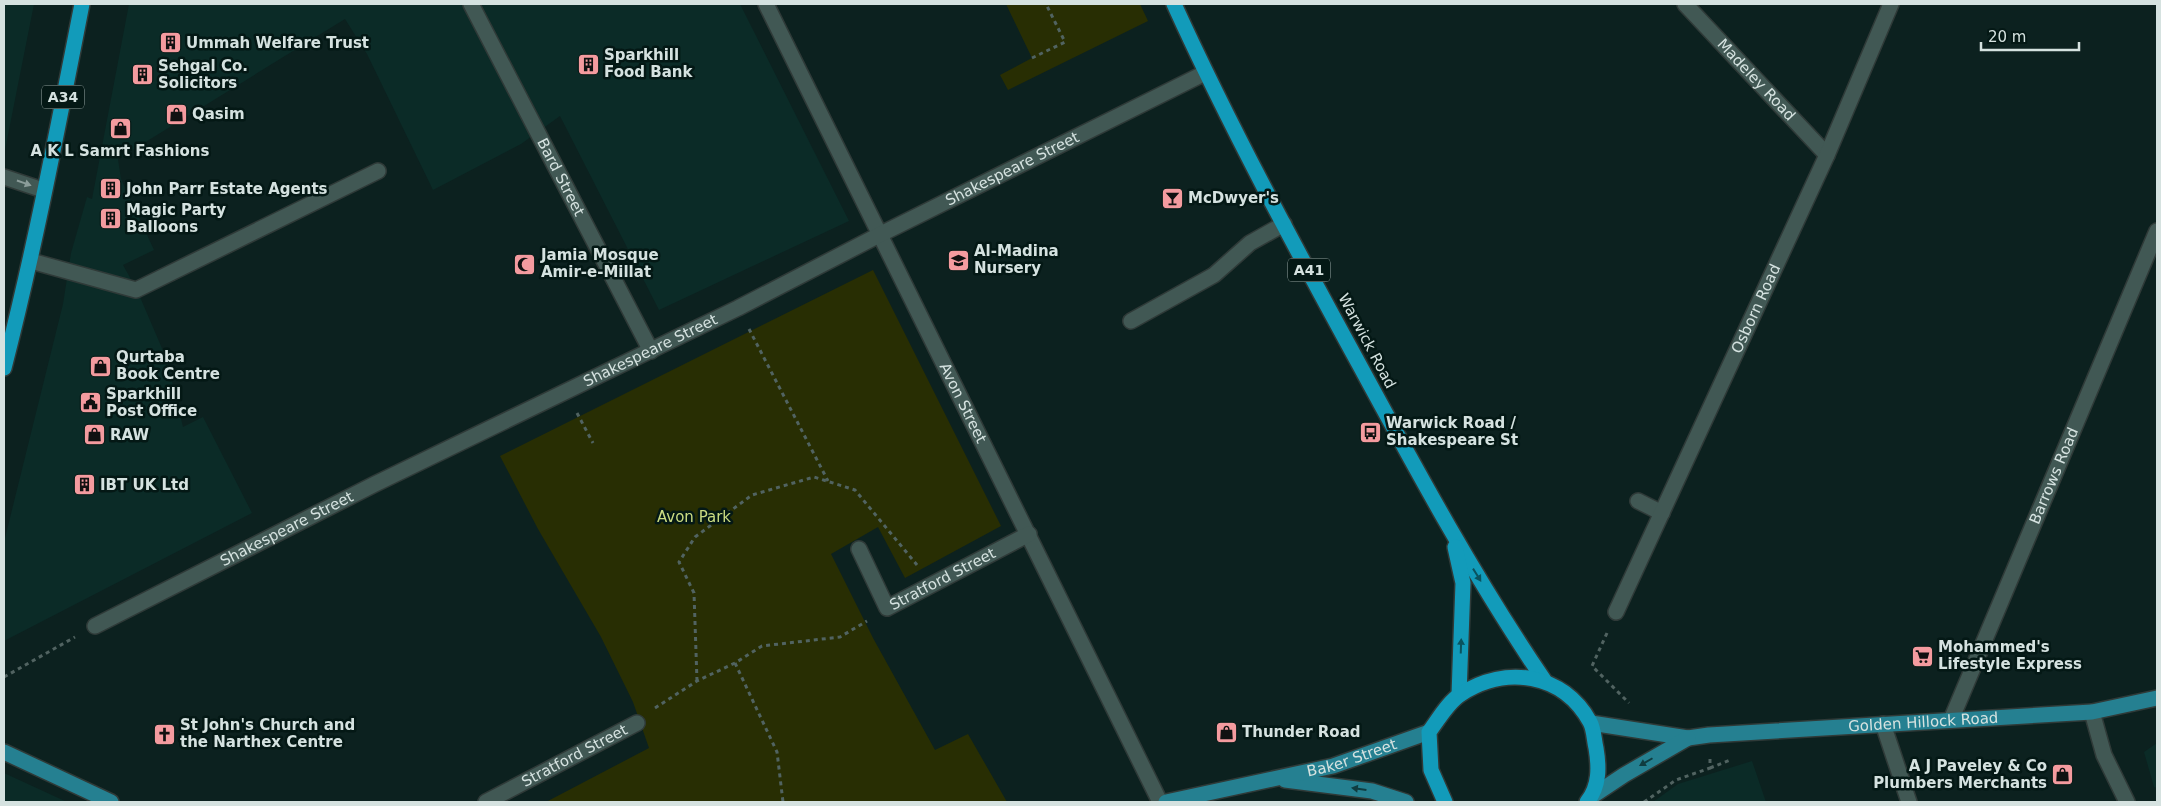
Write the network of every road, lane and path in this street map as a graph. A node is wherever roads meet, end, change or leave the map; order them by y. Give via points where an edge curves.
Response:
1 (82, 4) edge
2 (472, 4) edge
3 (766, 4) edge
4 (1046, 4) edge
5 (1174, 4) edge
6 (1685, 4) edge
7 (1891, 4) edge
8 (1032, 58) dead end
9 (1205, 73) junction
10 (1827, 155) junction
11 (378, 171) dead end
12 (4, 177) edge
13 (44, 190) junction
14 (1284, 224) junction
15 (2157, 231) edge
16 (881, 234) junction
17 (31, 261) junction
18 (738, 308) junction
19 (1131, 321) dead end
20 (651, 351) junction
21 (4, 368) edge
22 (566, 391) junction
23 (593, 443) dead end
24 (828, 481) junction
25 (1638, 502) dead end
26 (1662, 513) junction
27 (1451, 533) junction
28 (1029, 534) junction
29 (859, 549) dead end
30 (932, 584) junction
31 (887, 608) junction
32 (1616, 612) joint
33 (95, 626) joint
34 (735, 663) junction
35 (1592, 666) dead end
36 (4, 677) edge
37 (1544, 680) junction
38 (697, 682) junction
39 (1460, 694) junction
40 (2157, 698) edge
41 (2092, 712) junction
42 (1951, 720) junction
43 (637, 723) joint
44 (1591, 723) junction
45 (1883, 724) junction
46 (1429, 732) junction
47 (1709, 735) junction
48 (1688, 738) junction
49 (4, 752) edge
50 (1274, 778) junction
51 (1589, 800) edge
52 (111, 802) edge
53 (486, 802) edge
54 (783, 802) edge
55 (1160, 802) edge
56 (1166, 802) edge
57 (1406, 802) edge
58 (1445, 802) edge
59 (1644, 802) edge
60 (1909, 802) edge
61 (2127, 802) edge

1 - 13 highway, A34
2 - 20 street, Bard Street
3 - 16 street, Avon Street
4 - 8 path via 1065,42
5 - 9 highway, Warwick Road / A41
6 - 10 street, Madeley Road
7 - 10 street, Osborn Road
9 - 14 highway, Warwick Road / A41
9 - 16 street, Shakespeare Street
10 - 26 street, Osborn Road
11 - 17 street via 136,290
12 -> 13 street
13 - 17 highway, A34
14 - 19 street via 1250,243 1214,275
14 - 27 highway, Warwick Road / A41
15 - 42 street, Barrows Road
16 - 18 street, Shakespeare Street
16 - 28 street, Avon Street
17 - 21 highway, A34
18 - 20 street, Shakespeare Street
18 - 24 path
20 - 22 street, Shakespeare Street
22 - 23 path
22 - 33 street, Shakespeare Street
24 - 30 path via 855,490
24 - 38 path via 814,477 752,495 695,537 679,562 694,593
25 - 26 street
26 - 32 street, Osborn Road
27 -> 37 highway, Warwick Road / A41
39 -> 27 highway, Warwick Road / A41 via 1463,583
28 - 30 street, Stratford Street
28 - 55 street, Avon Street
29 - 31 street, Stratford Street
30 - 31 street, Stratford Street
31 - 34 path via 840,637 762,646
32 - 35 path
33 - 36 path
34 - 38 path
34 - 54 path via 777,752
37 - 39 highway via 1518,677 1489,680
37 - 44 highway via 1575,700
38 - 43 path via 658,704
39 - 46 highway
40 - 41 main road, Golden Hillock Road
41 - 42 main road, Golden Hillock Road
41 - 61 street via 2104,755
42 - 45 main road, Golden Hillock Road
43 - 53 street, Stratford Street
44 - 48 main road, Golden Hillock Road
44 - 51 highway via 1600,768
45 - 47 main road, Golden Hillock Road
45 - 60 street
46 - 50 main road, Baker Street via 1333,766
46 - 58 highway via 1431,770
47 - 48 main road, Golden Hillock Road
47 - 59 path via 1710,768 1676,780
48 -> 51 main road, Golden Hillock Road via 1624,775
49 - 52 main road
50 - 56 main road, Baker Street
57 -> 50 main road, Baker Street via 1372,791

